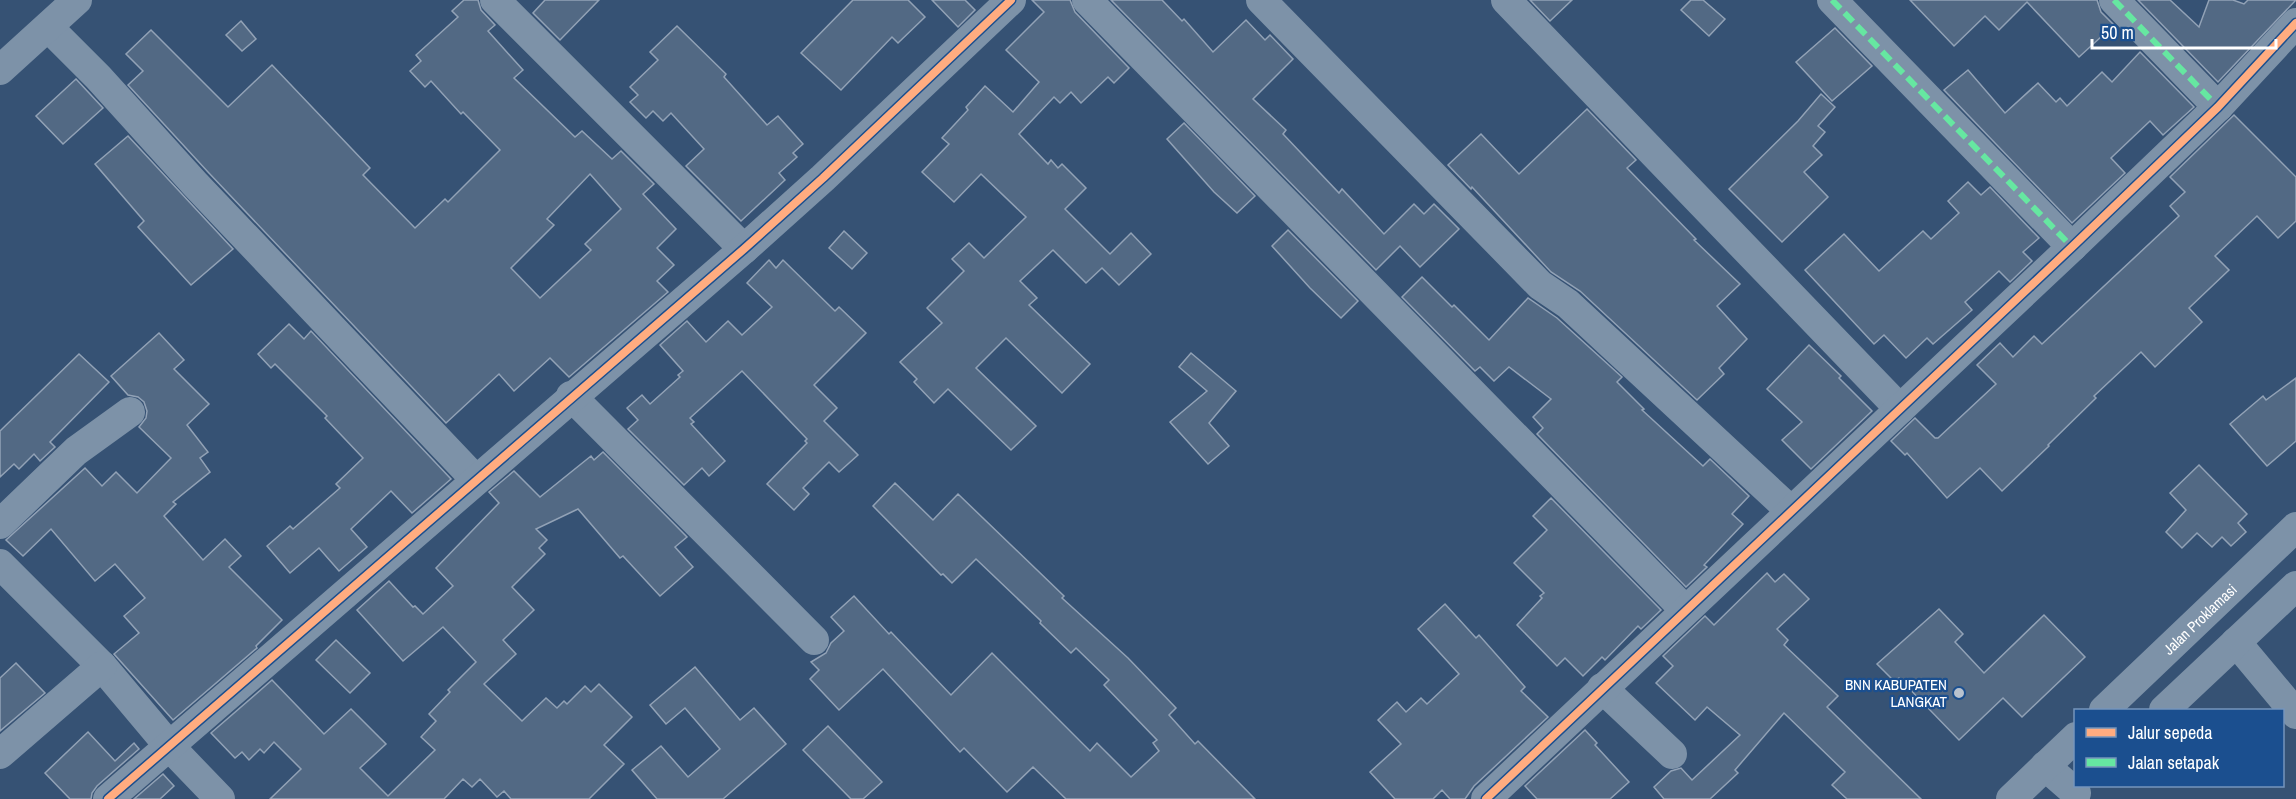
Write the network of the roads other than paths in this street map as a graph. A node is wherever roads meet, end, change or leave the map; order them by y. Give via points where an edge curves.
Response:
1 (77, 0) edge
2 (495, 0) edge
3 (1011, 0) edge
4 (1087, 0) edge
5 (1261, 0) edge
6 (1506, 0) edge
7 (1832, 0) edge
8 (2114, 0) edge
9 (2296, 23) edge
10 (48, 27) junction
11 (0, 70) edge
12 (2218, 107) junction
13 (2072, 247) junction
14 (744, 249) junction
15 (571, 396) junction
16 (1900, 408) junction
17 (130, 412) dead end
18 (476, 480) junction
19 (1791, 511) junction
20 (0, 525) edge
21 (2296, 527) edge
22 (0, 564) edge
23 (2296, 586) edge
24 (1685, 610) junction
25 (814, 640) dead end
26 (2236, 642) junction
27 (102, 666) junction
28 (1602, 688) junction
29 (2106, 709) edge
30 (2166, 709) edge
31 (2296, 714) edge
32 (2074, 739) edge
33 (170, 747) junction
34 (0, 754) edge
35 (1672, 754) dead end
36 (2045, 766) junction
37 (2077, 792) edge
38 (108, 799) edge
39 (220, 799) edge
40 (1486, 799) edge
41 (2011, 799) edge

1 - 10 street
2 - 14 street
3 - 14 street
4 - 24 street
5 - 19 street via 1540,285 1568,304
6 - 16 street
7 - 13 street
8 - 12 street
9 - 12 street
10 - 11 street
10 - 18 street
12 - 13 street
13 - 16 street
14 - 15 street
15 - 18 street
15 - 25 street
16 - 19 street
17 - 20 street via 76,451
18 - 33 street
19 - 24 street
21 - 29 street, Jalan Proklamasi
22 - 27 street
23 - 26 street
24 - 28 street
26 - 30 street
26 - 31 street
27 - 33 street
27 - 34 street
28 - 35 street
28 - 40 street
32 - 36 street
33 - 38 street
33 - 39 street
36 - 37 street
36 - 41 street

